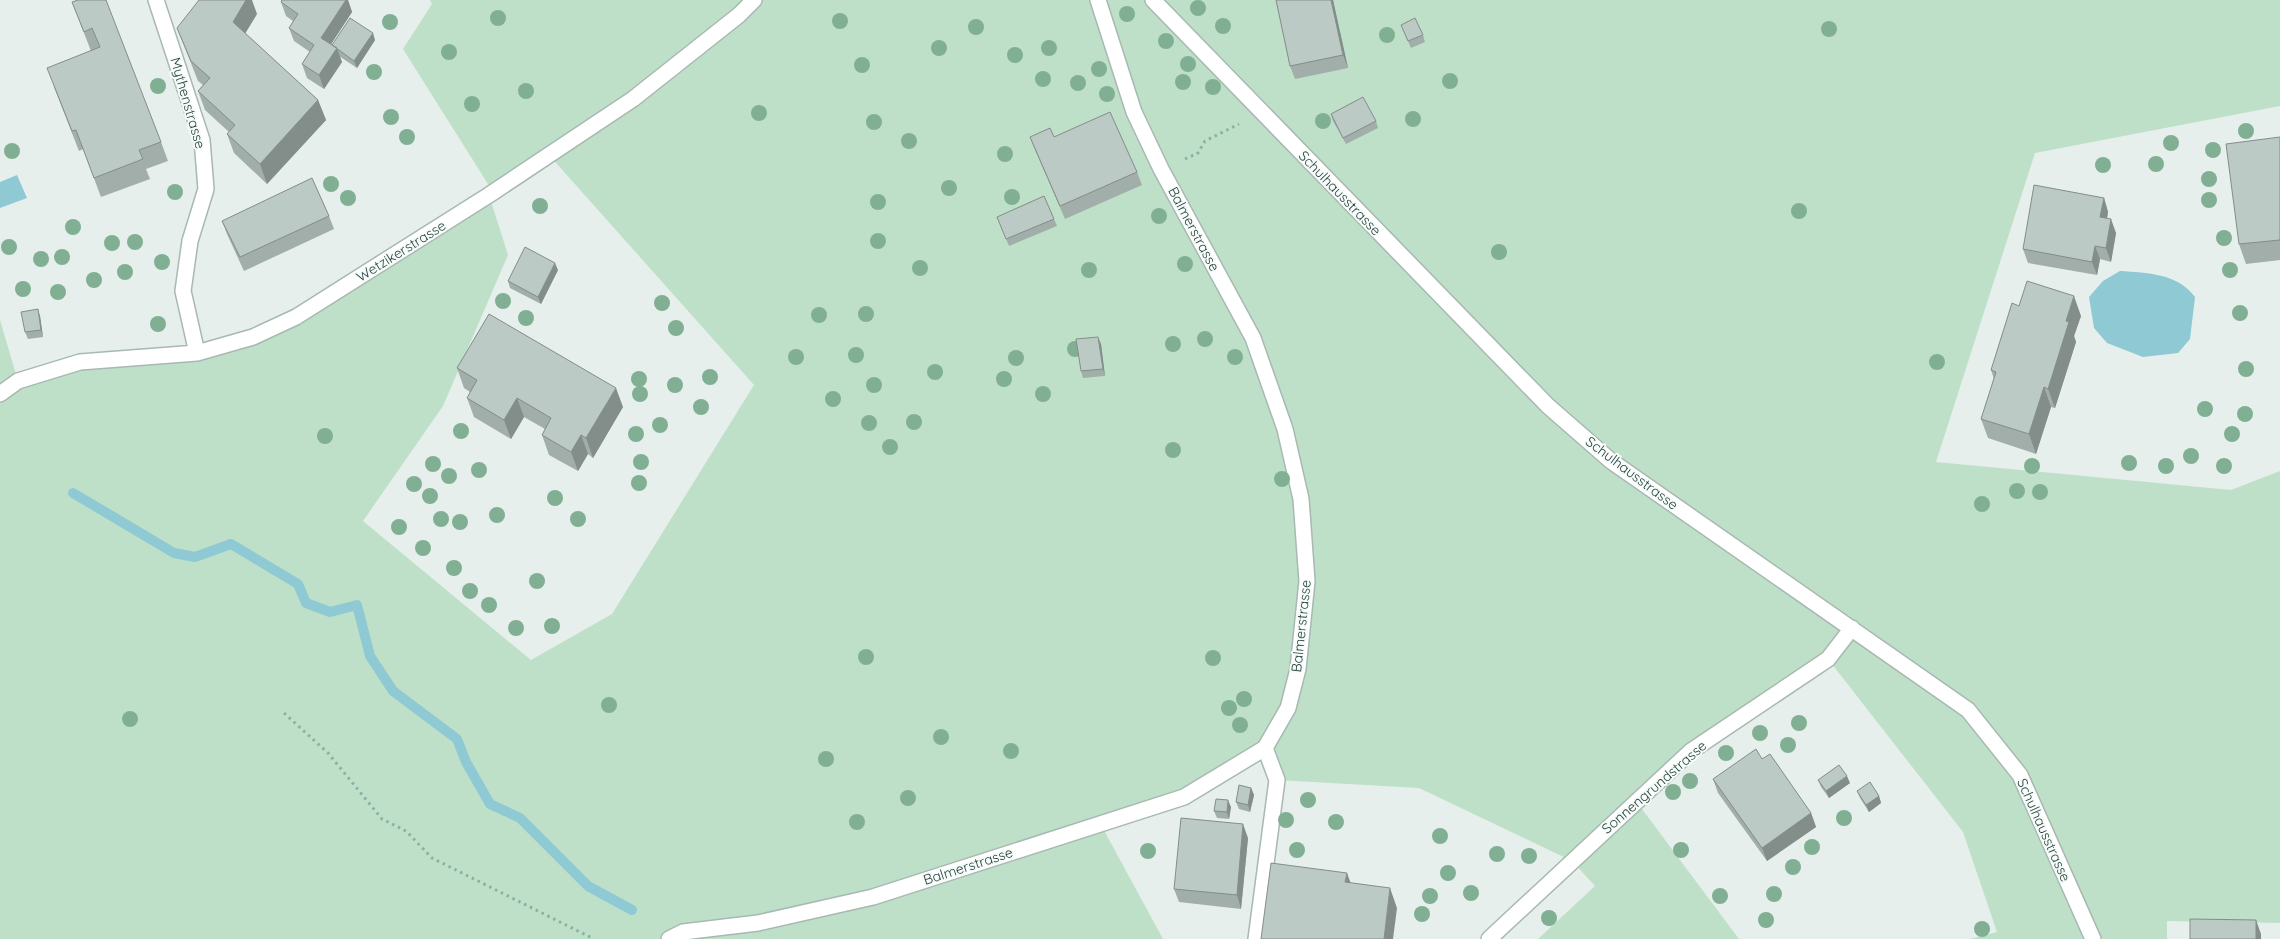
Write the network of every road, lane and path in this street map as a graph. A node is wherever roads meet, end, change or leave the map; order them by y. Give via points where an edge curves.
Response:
1 (156, 0) edge
2 (754, 0) edge
3 (1098, 0) edge
4 (1153, 0) edge
5 (1262, 112) junction
6 (1161, 169) junction
7 (197, 353) junction
8 (0, 394) edge
9 (1852, 628) junction
10 (284, 713) dead end
11 (1265, 748) junction
12 (594, 939) edge
13 (669, 939) edge
14 (1256, 939) edge
15 (1489, 939) edge
16 (2093, 939) edge

1 - 7 street, Mythenstrasse via 202,140 206,189 190,242 184,291
2 - 7 street, Wetzikerstrasse via 633,99 489,195 296,317 253,338
3 - 6 street, Balmerstrasse via 1134,112
4 - 5 street, Schulhausstrasse
5 - 6 path via 1205,141 1198,153
5 - 9 street, Schulhausstrasse via 1548,406 1611,461
6 - 11 street, Balmerstrasse via 1253,338 1285,429 1301,499 1307,582 1298,669 1288,708
7 - 8 street, Wetzikerstrasse via 80,362 18,381
9 - 15 street, Sonnengrundstrasse via 1828,658 1691,750
9 - 16 street, Schulhausstrasse via 1968,710 2020,775
10 - 12 path via 328,753 382,819 406,832 432,858
11 - 13 street, Balmerstrasse via 1184,797 873,897 758,923 683,932
11 - 14 street via 1277,780

